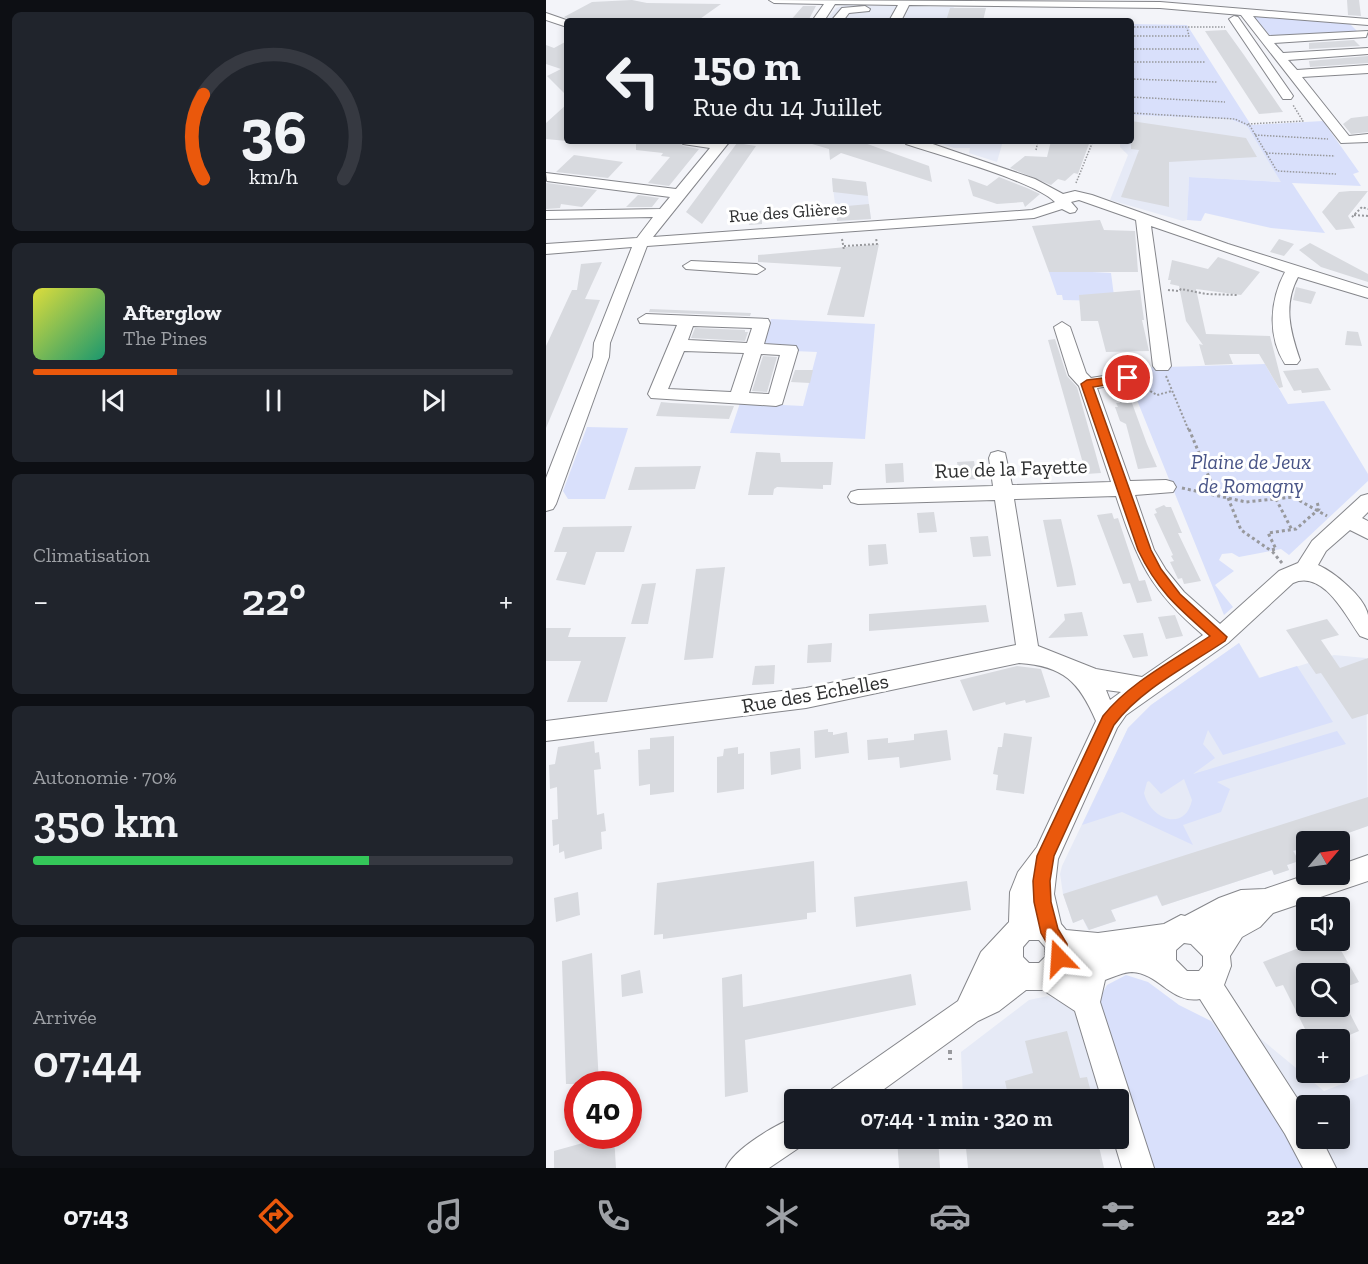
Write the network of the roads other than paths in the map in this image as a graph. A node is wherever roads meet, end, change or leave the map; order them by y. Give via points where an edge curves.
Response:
1 (774, 0) edge
2 (806, 0) edge
3 (831, 1) edge
4 (961, 1) edge
5 (1030, 2) edge
6 (1084, 2) edge
7 (1193, 3) edge
8 (900, 4) edge
9 (1228, 6) edge
10 (1246, 11) junction
11 (548, 17) edge
12 (819, 18) edge
13 (839, 18) edge
14 (1353, 20) junction
15 (1368, 22) edge
16 (564, 23) edge
17 (1367, 35) edge
18 (1266, 40) junction
19 (1368, 51) edge
20 (1280, 57) junction
21 (1368, 69) edge
22 (1294, 74) junction
23 (1287, 96) road end
24 (1368, 138) edge
25 (721, 144) edge
26 (920, 144) edge
27 (547, 177) edge
28 (680, 194) junction
29 (1074, 201) junction
30 (657, 213) dead end
31 (546, 215) edge
32 (1144, 220) junction
33 (718, 237) junction
34 (644, 242) junction
35 (546, 249) edge
36 (691, 266) dead end
37 (712, 267) junction
38 (757, 269) dead end
39 (1294, 270) junction
40 (1368, 293) edge
41 (646, 319) dead end
42 (687, 321) junction
43 (1062, 327) dead end
44 (678, 345) junction
45 (754, 348) junction
46 (1291, 360) dead end
47 (1162, 366) road end
48 (1128, 378) road end
49 (1087, 384) junction
50 (738, 398) junction
51 (998, 458) dead end
52 (1166, 487) road end
53 (1123, 488) junction
54 (1003, 492) junction
55 (858, 497) dead end
56 (1368, 501) edge
57 (546, 504) edge
58 (1345, 522) junction
59 (1368, 531) edge
60 (1305, 571) junction
61 (1368, 630) edge
62 (1220, 637) junction
63 (1028, 654) junction
64 (1079, 673) junction
65 (1145, 687) junction
66 (1108, 721) junction
67 (546, 731) edge
68 (1046, 856) junction
69 (1368, 868) edge
70 (1265, 902) junction
71 (1178, 933) junction
72 (1017, 934) junction
73 (1054, 938) junction
74 (1217, 953) junction
75 (1165, 969) junction
76 (1095, 970) junction
77 (1040, 975) junction
78 (1207, 984) junction
79 (1086, 1002) junction
80 (968, 1011) junction
81 (858, 1089) edge
82 (1114, 1089) edge
83 (784, 1139) edge
84 (1129, 1139) edge
85 (742, 1168) edge
86 (1138, 1168) edge
87 (1320, 1168) edge

1 - 2 street
2 - 3 street
3 - 8 street
3 - 12 street
4 - 5 street via 990,8
4 - 8 street
5 - 6 street
6 - 7 street
7 - 9 street
8 - 13 street via 846,10
9 - 10 street
9 - 23 street
10 - 14 street via 1318,12
10 - 18 street
11 - 16 street
14 - 15 street
14 - 17 street
17 - 18 street
18 - 20 street
19 - 20 street
20 - 22 street
21 - 22 street
22 - 24 street via 1347,140
25 - 28 street
26 - 29 street
27 - 28 street
28 - 34 street
29 - 32 street
29 - 33 street, Rue des Glières via 1053,215
30 - 31 street
32 - 39 street
32 - 47 street
33 - 34 street, Rue des Glières
33 - 37 street
34 - 35 street, Rue des Glières
34 - 57 street via 634,257
36 - 37 street
37 - 38 street
39 - 40 street
39 - 46 street via 1284,286 1279,308
41 - 42 street
42 - 44 street
42 - 45 street via 762,323
43 - 49 street via 1078,375
44 - 45 street
44 - 50 street via 657,394
45 - 50 street
45 - 50 street via 790,350 776,400
48 - 49 street
49 - 53 street
51 - 54 street
52 - 53 street, Rue de la Fayette
53 - 54 street, Rue de la Fayette
53 - 62 street via 1155,572 1180,602
54 - 55 street, Rue de la Fayette
54 - 63 street
56 - 58 street
58 - 59 street
58 - 60 street via 1314,551
60 - 61 street via 1334,585
60 - 62 street via 1286,577
62 - 65 street
63 - 64 street, Rue des Echelles via 1053,660
63 - 67 street, Rue des Echelles via 806,698
64 - 65 street, Rue des Echelles
64 - 66 street, Rue des Echelles via 1094,689
65 - 66 street
66 - 68 street
68 - 72 street via 1025,886
68 - 73 street via 1041,894
69 - 70 street
70 - 71 street via 1228,907
70 - 74 street via 1232,927
71 - 73 street via 1098,947
71 - 74 street via 1206,937
71 - 75 street via 1161,952
72 - 73 street via 1036,926
72 - 77 street via 1009,947 1015,968
72 - 80 street via 991,962
73 - 77 street via 1059,958
74 - 78 street via 1217,971
75 - 76 street via 1130,958
75 - 78 street via 1180,984
76 - 77 street
76 - 79 street
77 - 79 street
77 - 80 street
78 - 87 street
79 - 82 street
80 - 81 street
83 - 85 street
84 - 86 street

